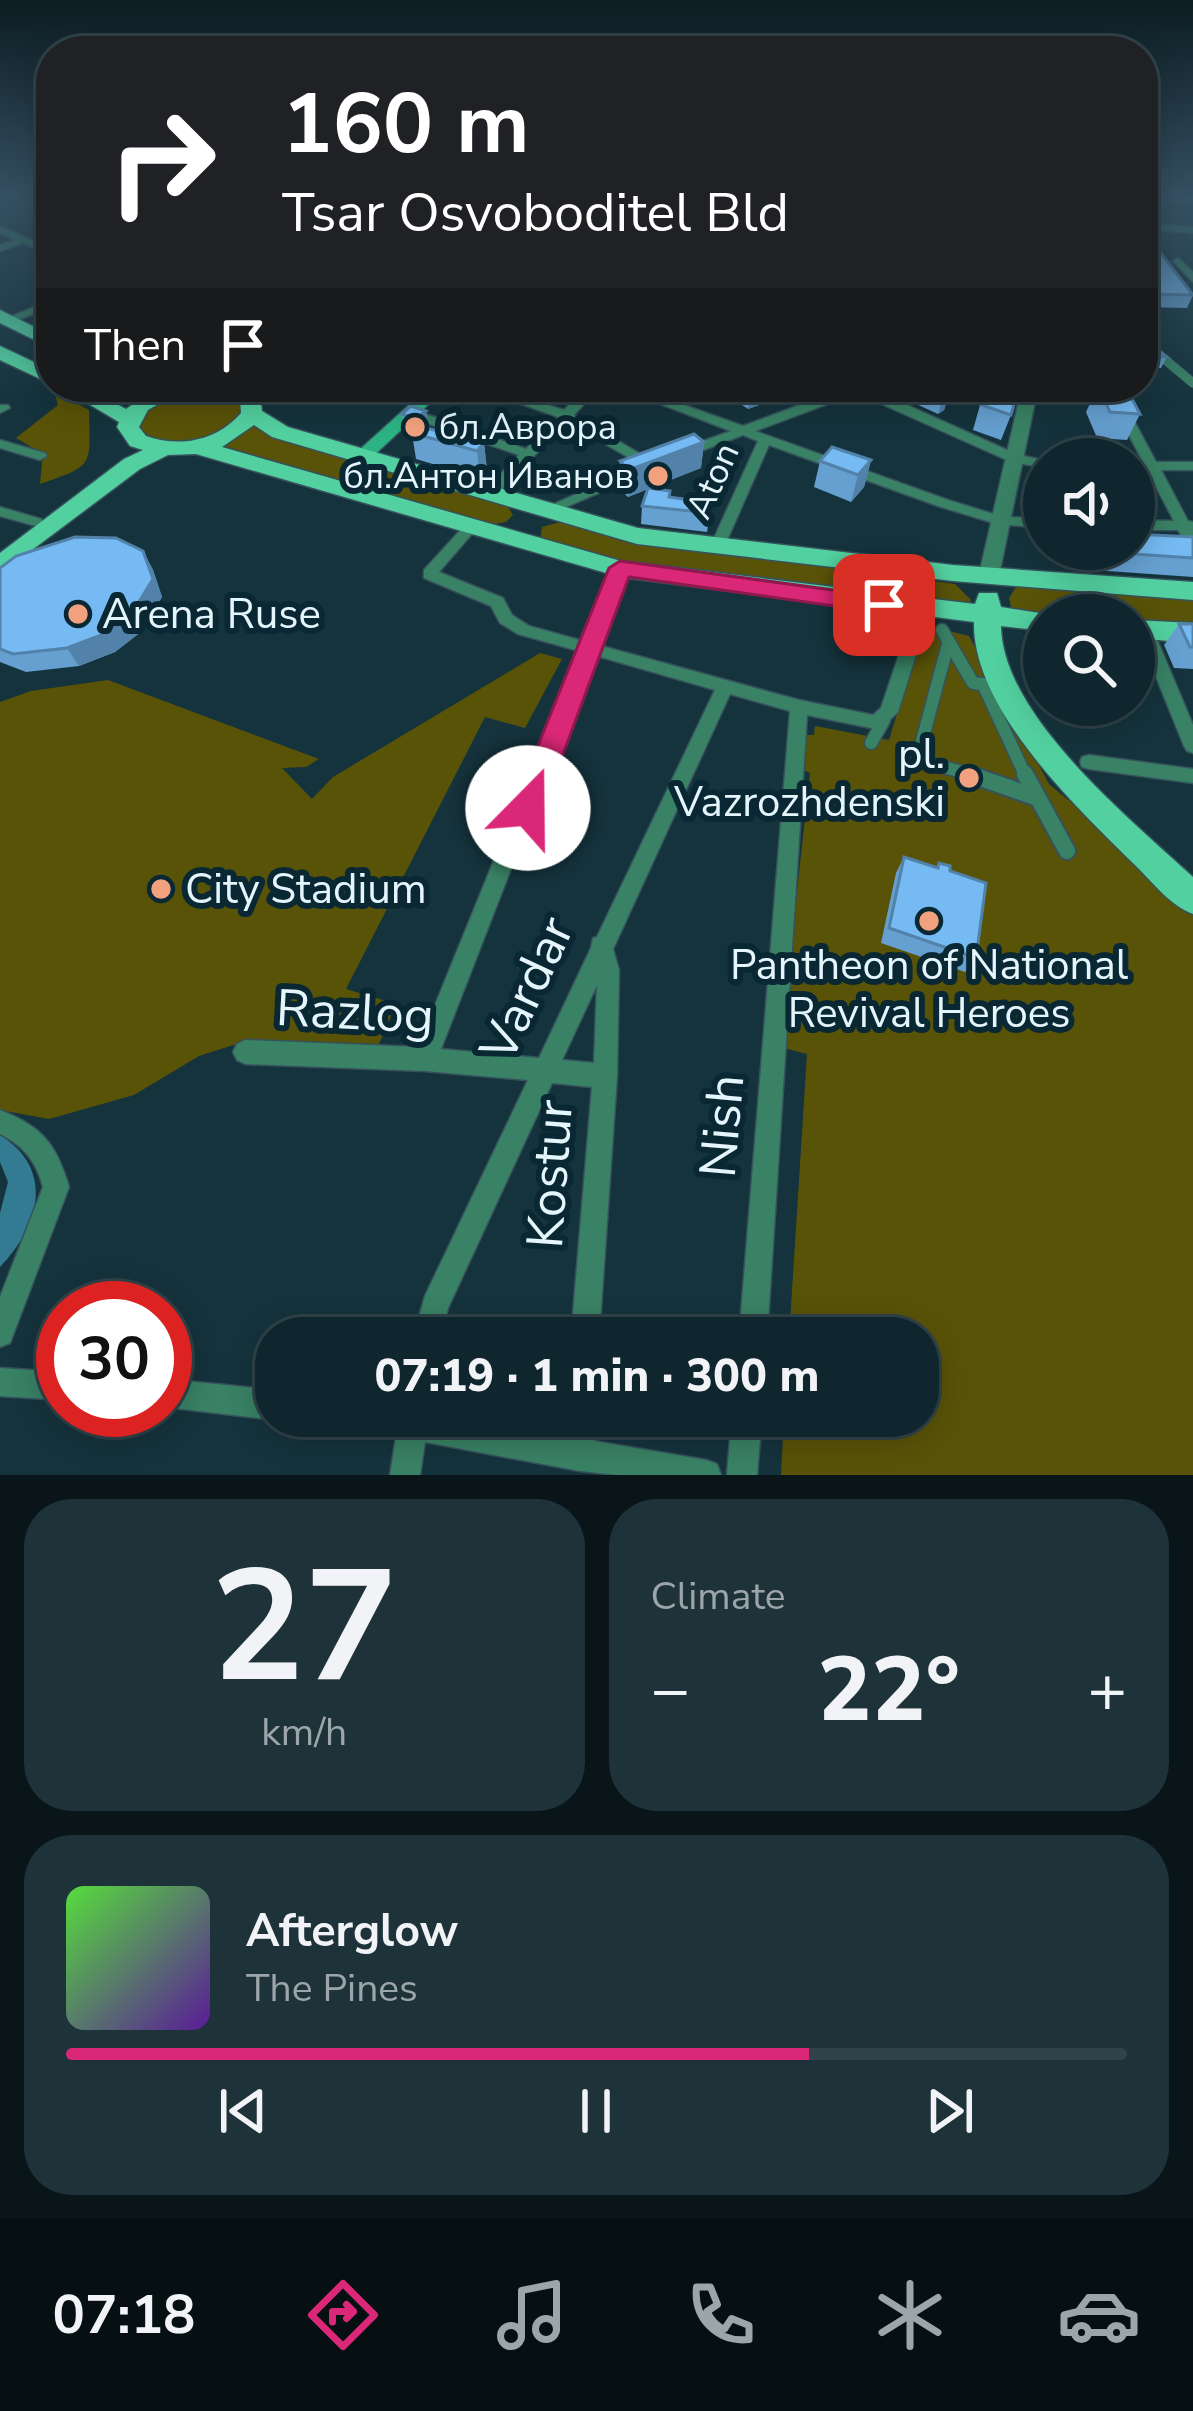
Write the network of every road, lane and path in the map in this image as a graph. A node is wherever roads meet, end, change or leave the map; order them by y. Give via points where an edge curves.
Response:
1 (36, 308) edge
2 (4, 318) edge
3 (36, 334) edge
4 (0, 352) edge
5 (1158, 354) edge
6 (36, 370) edge
7 (1193, 383) edge
8 (92, 402) edge
9 (145, 402) edge
10 (245, 402) edge
11 (252, 402) edge
12 (422, 402) edge
13 (525, 402) edge
14 (578, 402) edge
15 (663, 402) edge
16 (820, 402) edge
17 (888, 402) edge
18 (1027, 402) edge
19 (1119, 402) edge
20 (410, 413) junction
21 (565, 415) junction
22 (130, 427) junction
23 (743, 431) junction
24 (1137, 438) edge
25 (765, 439) junction
26 (0, 444) edge
27 (163, 449) junction
28 (205, 449) junction
29 (525, 453) junction
30 (40, 456) dead end
31 (363, 456) junction
32 (1014, 458) junction
33 (1023, 460) edge
34 (652, 465) junction
35 (1155, 466) edge
36 (1193, 466) edge
37 (1155, 472) edge
38 (117, 478) junction
39 (489, 494) junction
40 (514, 501) junction
41 (0, 511) edge
42 (545, 512) junction
43 (1002, 521) junction
44 (36, 522) junction
45 (1023, 522) edge
46 (1155, 525) edge
47 (1188, 526) edge
48 (477, 530) junction
49 (1193, 544) edge
50 (537, 547) junction
51 (716, 547) junction
52 (0, 548) edge
53 (0, 566) edge
54 (620, 568) junction
55 (988, 575) junction
56 (1193, 591) edge
57 (922, 610) junction
58 (988, 618) junction
59 (1023, 620) edge
60 (1155, 631) edge
61 (1193, 633) edge
62 (591, 652) junction
63 (1155, 663) edge
64 (724, 686) junction
65 (799, 706) junction
66 (884, 719) junction
67 (871, 743) dead end
68 (1193, 746) edge
69 (1089, 762) dead end
70 (1193, 776) edge
71 (1039, 800) junction
72 (1067, 850) dead end
73 (1193, 899) edge
74 (601, 945) junction
75 (244, 1052) dead end
76 (425, 1059) junction
77 (541, 1070) junction
78 (605, 1076) junction
79 (0, 1122) edge
80 (433, 1317) edge
81 (587, 1317) edge
82 (755, 1317) edge
83 (0, 1333) edge
84 (0, 1382) edge
85 (36, 1384) edge
86 (192, 1396) edge
87 (255, 1403) edge
88 (411, 1437) edge
89 (492, 1437) edge
90 (580, 1437) edge
91 (745, 1437) edge
92 (580, 1456) junction
93 (405, 1475) edge
94 (706, 1475) edge
95 (742, 1475) edge

1 - 2 street
2 - 3 main road
4 - 6 main road
5 - 7 street
8 - 22 main road
9 - 22 main road
10 - 28 main road via 238,430
11 - 31 main road via 280,432
12 - 20 main road
13 - 21 street
14 - 21 street
15 - 23 street
16 - 23 street
17 - 32 street
18 - 32 street
19 - 24 street
20 - 29 street
20 - 31 main road
21 - 29 street
21 - 34 street
22 - 27 main road
22 - 44 main road via 115,462
23 - 25 street
23 - 34 street
25 - 43 street
25 - 51 street, Aton
26 - 30 street
27 - 28 main road
27 - 38 main road
28 - 38 main road via 160,457
28 - 48 main road
29 - 39 street
31 - 39 main road
32 - 33 street
32 - 43 street
34 - 42 street
35 - 36 street
37 - 47 street
38 - 53 main road
39 - 40 main road
40 - 42 main road
40 - 48 main road via 520,520 504,531
41 - 44 street
42 - 50 main road via 531,530
42 - 51 main road
43 - 45 street
43 - 55 street
44 - 52 main road
46 - 47 street
47 - 49 street
48 - 50 main road
48 - 62 street via 434,575 497,602 524,630
50 - 54 main road
51 - 55 main road
54 - 57 main road
54 - 62 street
55 - 56 main road
55 - 58 main road
57 - 58 main road
57 - 66 street
58 - 59 main road
58 - 73 main road via 991,656 1041,737 1087,796
60 - 61 main road
62 - 64 street
62 - 76 street
63 - 68 street
64 - 65 street
64 - 74 street, Vardar
65 - 66 street via 836,722
65 - 82 street, Nish
66 - 67 street
69 - 70 street
71 - 71 street via 1022,786 917,760 945,637 982,684
71 - 72 street
74 - 77 street, Vardar
74 - 78 street, Kostur via 608,970
75 - 76 street, Razlog
76 - 77 street, Razlog
77 - 78 street, Razlog
77 - 80 street, Vardar
78 - 81 street, Kostur
79 - 83 street via 37,1142 56,1187
84 - 85 street
86 - 87 street
88 - 93 street
89 - 92 street
90 - 92 street
91 - 95 street
92 - 94 street

